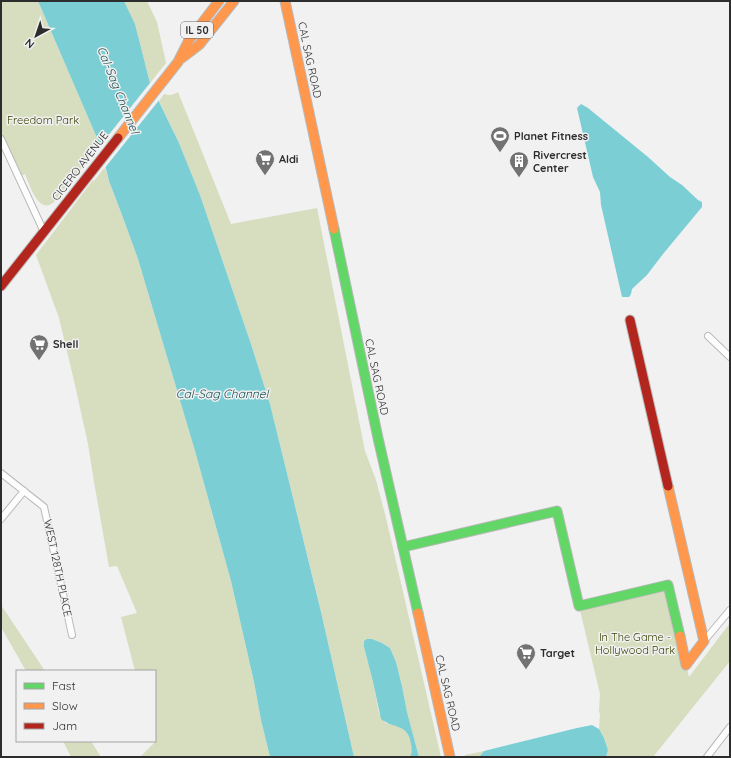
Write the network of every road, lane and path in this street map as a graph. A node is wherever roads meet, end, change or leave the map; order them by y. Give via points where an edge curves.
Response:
1 (219, 1) edge
2 (285, 1) edge
3 (234, 2) edge
4 (178, 62) junction
5 (1, 140) edge
6 (44, 232) junction
7 (1, 286) edge
8 (630, 320) dead end
9 (708, 336) dead end
10 (730, 357) edge
11 (1, 473) edge
12 (24, 491) junction
13 (1, 519) edge
14 (403, 547) junction
15 (730, 610) edge
16 (72, 635) dead end
17 (704, 641) junction
18 (730, 727) edge
19 (450, 757) edge
20 (707, 757) edge

1 - 4 main road, CICERO AVENUE / IL 50 via 190,40
2 - 14 main road, CAL SAG ROAD
3 - 4 main road, CICERO AVENUE / IL 50 via 198,45
4 - 6 main road, CICERO AVENUE / IL 50
5 - 6 street
6 - 7 main road, CICERO AVENUE / IL 50
8 - 17 main road
9 - 10 street
11 - 12 street, WEST 128TH PLACE
12 - 13 street
12 - 16 street, WEST 128TH PLACE via 44,507
14 - 17 main road via 557,511 579,606 668,585 686,665
14 - 19 main road, CAL SAG ROAD
15 - 17 street
18 - 20 street

